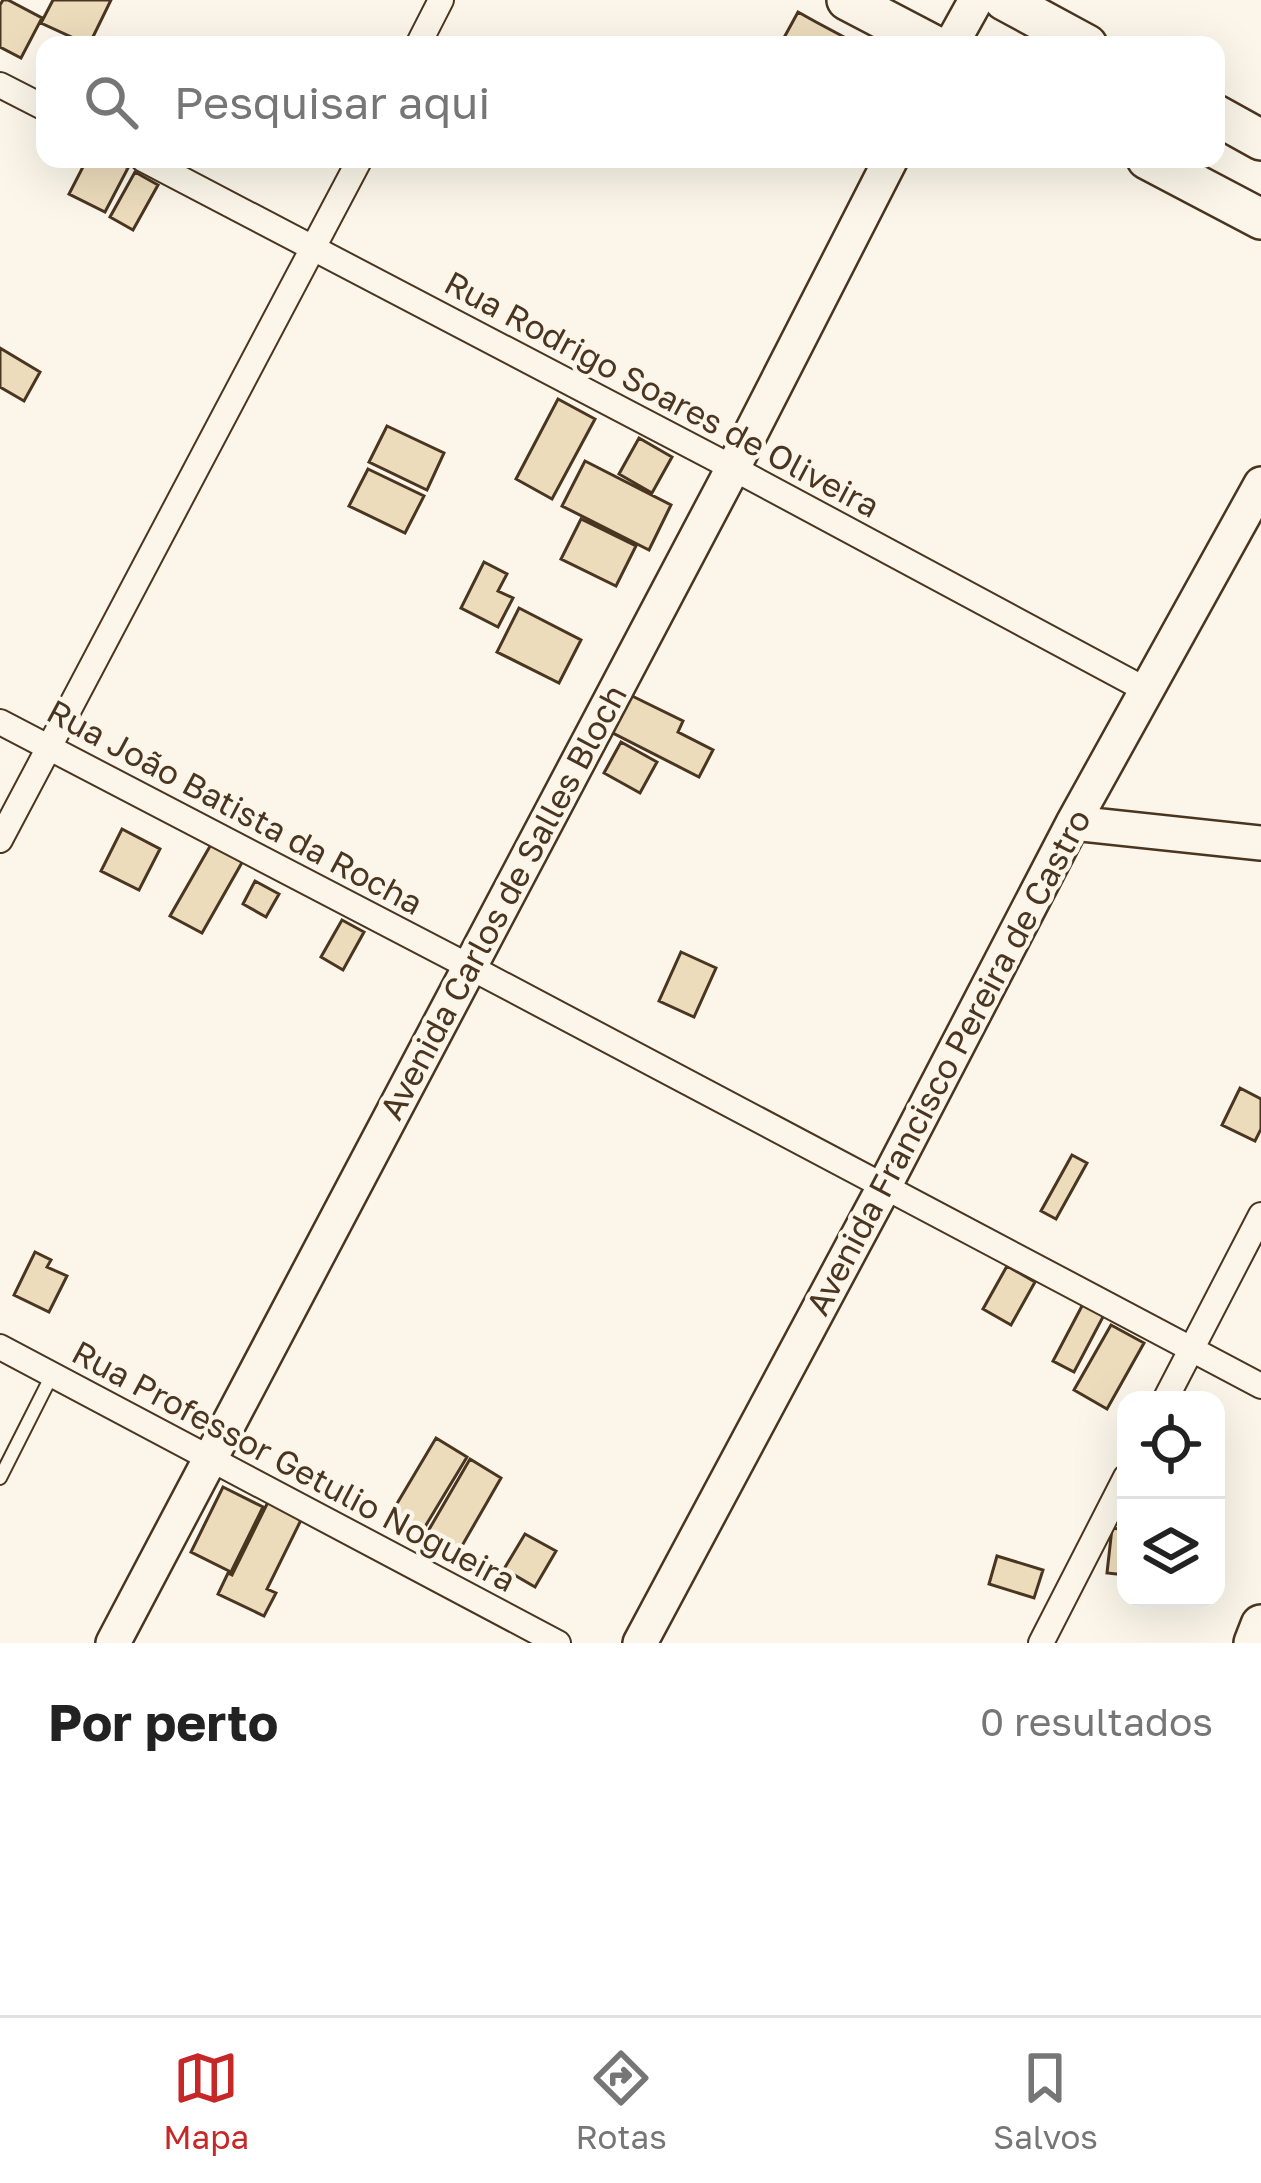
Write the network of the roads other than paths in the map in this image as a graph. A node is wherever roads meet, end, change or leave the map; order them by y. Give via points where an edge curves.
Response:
1 (441, 0) edge
2 (847, 0) edge
3 (976, 0) edge
4 (1004, 0) edge
5 (423, 36) edge
6 (916, 36) edge
7 (956, 36) edge
8 (1070, 36) edge
9 (0, 85) edge
10 (36, 103) edge
11 (1225, 121) edge
12 (1261, 140) edge
13 (160, 168) edge
14 (355, 168) edge
15 (886, 168) edge
16 (1164, 168) edge
17 (1261, 219) edge
18 (314, 247) junction
19 (733, 468) junction
20 (1261, 484) edge
21 (1148, 691) junction
22 (0, 722) edge
23 (50, 747) junction
24 (1073, 823) junction
25 (0, 840) edge
26 (1261, 843) edge
27 (468, 966) junction
28 (884, 1187) junction
29 (1261, 1215) edge
30 (0, 1347) edge
31 (1190, 1350) junction
32 (52, 1375) junction
33 (1261, 1387) edge
34 (1170, 1391) edge
35 (213, 1458) junction
36 (0, 1478) edge
37 (1117, 1495) edge
38 (1261, 1625) edge
39 (113, 1643) edge
40 (558, 1643) edge
41 (640, 1643) edge
42 (1041, 1643) edge
43 (1254, 1643) edge

1 - 5 street
2 - 6 main road
3 - 7 street
4 - 8 main road
9 - 10 street
11 - 12 main road
13 - 18 street, Rua Rodrigo Soares de Oliveira
14 - 18 street
15 - 19 street, Avenida Carlos de Salles Bloch
16 - 17 main road
18 - 19 street, Rua Rodrigo Soares de Oliveira
18 - 23 street
19 - 21 street, Rua Rodrigo Soares de Oliveira
19 - 27 street, Avenida Carlos de Salles Bloch
20 - 21 street, Avenida Francisco Pereira de Castro
21 - 24 street, Avenida Francisco Pereira de Castro
22 - 23 street, Rua João Batista da Rocha
23 - 25 street
23 - 27 street, Rua João Batista da Rocha
24 - 26 street
24 - 28 street, Avenida Francisco Pereira de Castro
27 - 28 street, Rua João Batista da Rocha
27 - 35 street, Avenida Carlos de Salles Bloch
28 - 31 street, Rua João Batista da Rocha
28 - 41 street, Avenida Francisco Pereira de Castro
29 - 31 street
30 - 32 street, Rua Professor Getulio Nogueira
31 - 33 street, Rua João Batista da Rocha
31 - 34 street
32 - 35 street, Rua Professor Getulio Nogueira
32 - 36 lane
35 - 39 street, Avenida Carlos de Salles Bloch
35 - 40 street, Rua Professor Getulio Nogueira
37 - 42 street
38 - 43 main road

